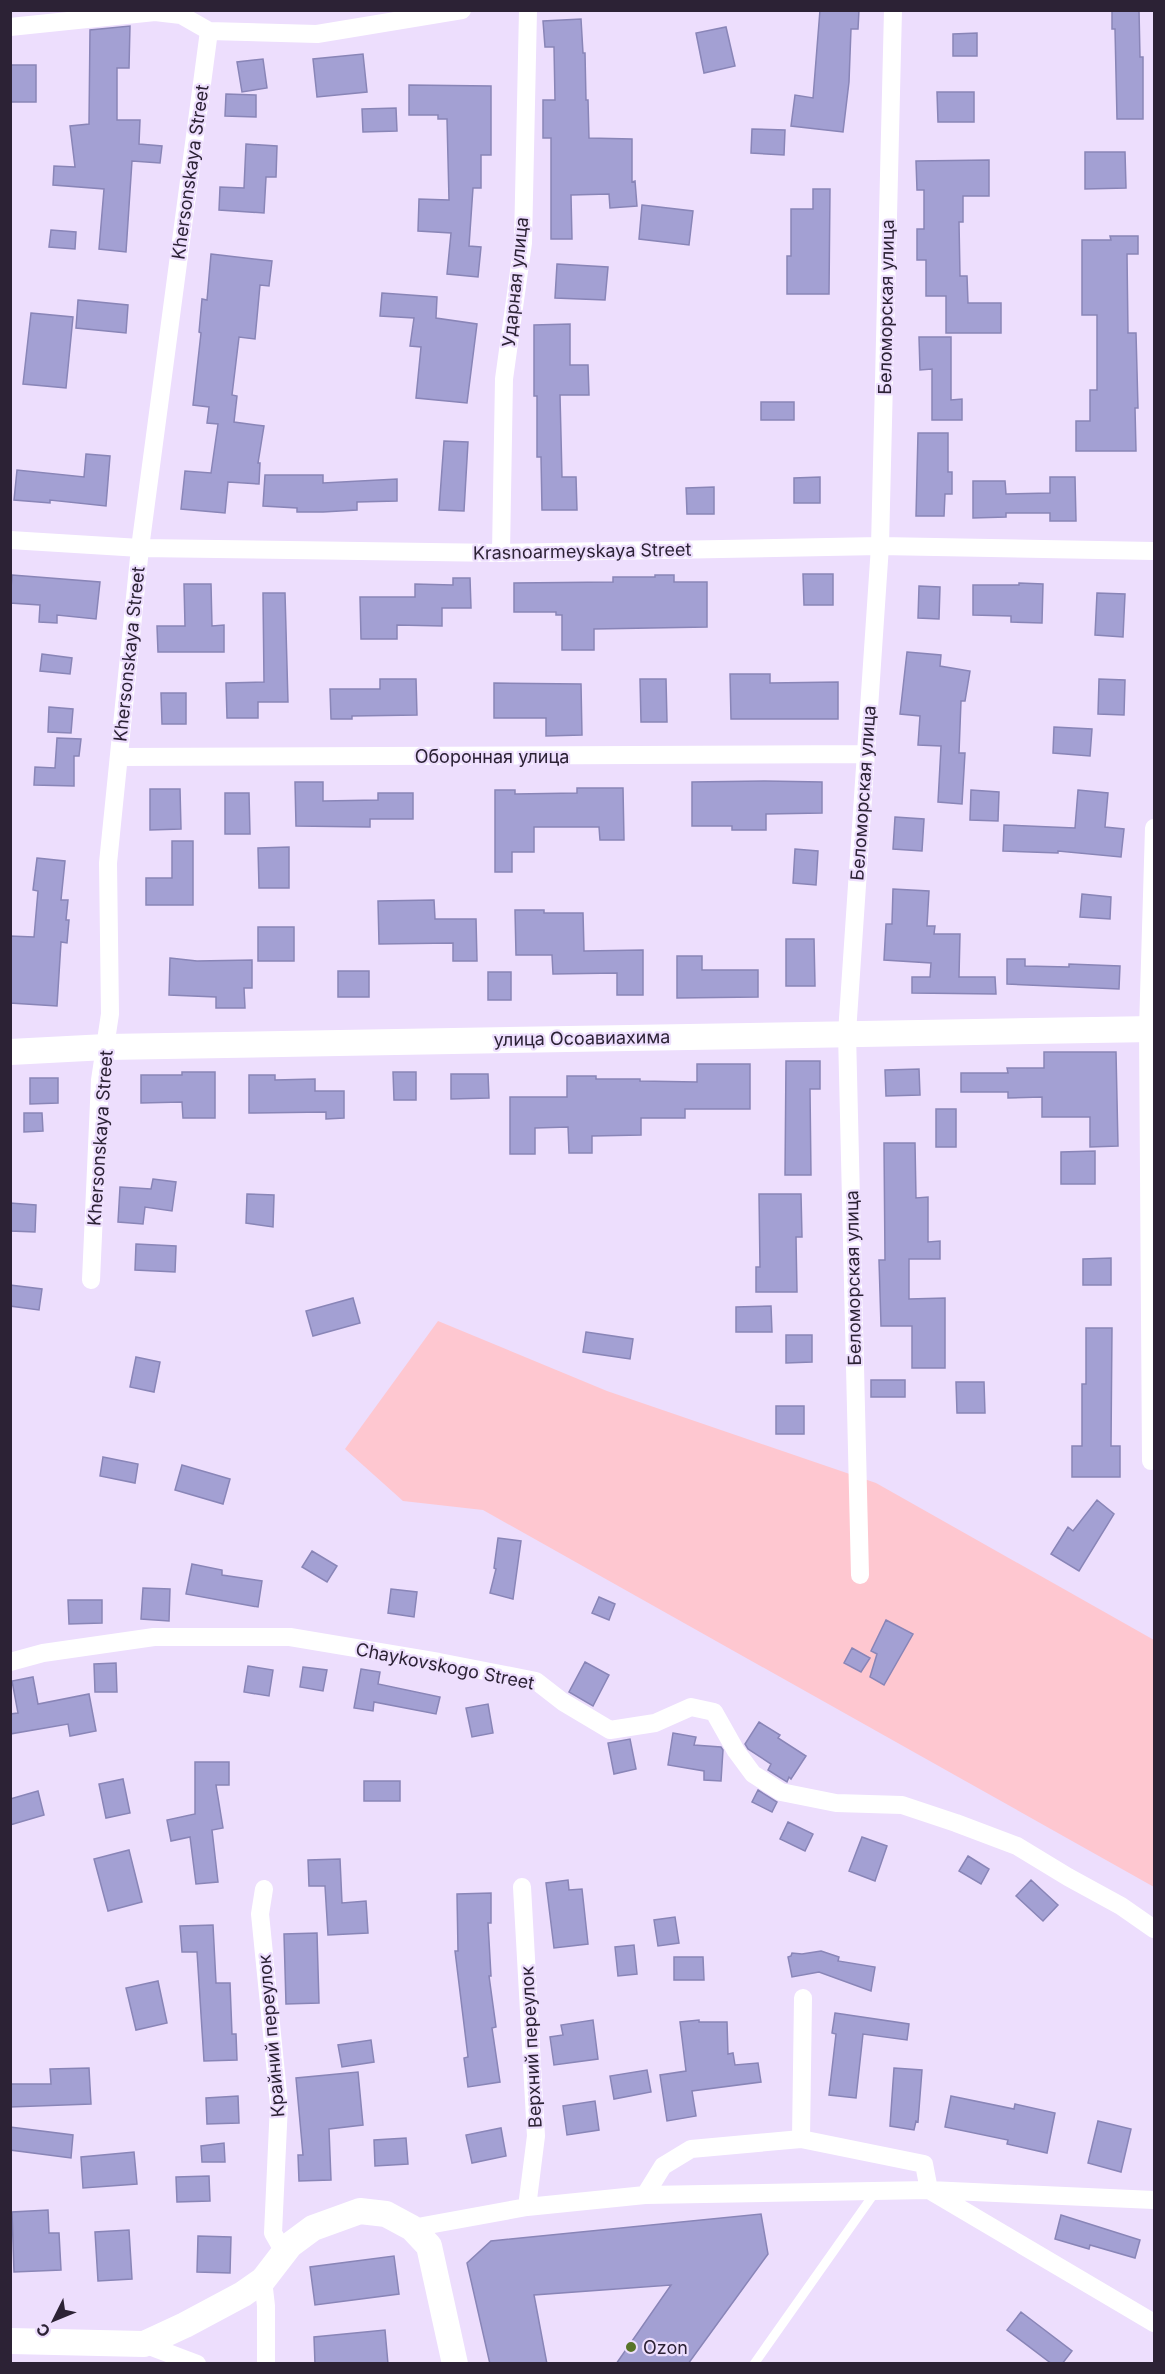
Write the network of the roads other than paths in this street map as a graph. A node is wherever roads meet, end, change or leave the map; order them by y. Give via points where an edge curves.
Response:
1 (462, 10) edge
2 (528, 10) edge
3 (892, 10) edge
4 (10, 27) edge
5 (209, 31) junction
6 (10, 540) edge
7 (880, 546) junction
8 (140, 548) junction
9 (1155, 551) edge
10 (501, 553) junction
11 (866, 754) junction
12 (119, 757) junction
13 (1155, 828) edge
14 (1151, 1029) edge
15 (847, 1033) junction
16 (106, 1047) junction
17 (10, 1052) edge
18 (91, 1280) dead end
19 (1151, 1461) dead end
20 (860, 1575) dead end
21 (10, 1662) edge
22 (522, 1887) dead end
23 (264, 1889) dead end
24 (1155, 1929) edge
25 (803, 1998) dead end
26 (801, 2139) junction
27 (928, 2190) junction
28 (876, 2191) junction
29 (645, 2195) junction
30 (1154, 2200) edge
31 (527, 2207) junction
32 (412, 2228) junction
33 (284, 2252) junction
34 (263, 2280) junction
35 (1155, 2323) edge
36 (10, 2341) edge
37 (144, 2343) junction
38 (197, 2364) edge
39 (266, 2364) edge
40 (455, 2364) edge
41 (754, 2364) edge

1 - 5 street via 317,34
2 - 10 street, Ударная улица via 523,243 504,379
3 - 7 street, Беломорская улица
4 - 5 street via 155,12 181,15
5 - 8 street, Khersonskaya Street
6 - 8 street, Krasnoarmeyskaya Street
7 - 9 street, Krasnoarmeyskaya Street
7 - 10 street, Krasnoarmeyskaya Street
7 - 11 street, Беломорская улица
8 - 10 street, Krasnoarmeyskaya Street
8 - 12 street, Khersonskaya Street
11 - 12 street, Оборонная улица
11 - 15 street, Беломорская улица
12 - 16 street, Khersonskaya Street via 108,863 110,1014
13 - 14 street
14 - 15 street, улица Осоавиахима
14 - 19 street
15 - 16 street, улица Осоавиахима
15 - 20 street, Беломорская улица
16 - 17 street, улица Осоавиахима
16 - 18 street, Khersonskaya Street via 100,1080
21 - 24 street, Chaykovskogo Street via 43,1653 154,1637 290,1637 536,1681 610,1730 655,1723 691,1707 714,1712 753,1774 781,1792 836,1803 902,1805 956,1823 1017,1846
22 - 31 street, Верхний переулок via 536,2136
23 - 33 street, Крайний переулок via 260,1914 279,2104 273,2233
25 - 26 street
26 - 27 street via 924,2164
26 - 29 street via 691,2149 663,2166
27 - 28 street
27 - 30 street
27 - 35 street
28 - 29 street
28 - 41 lane
29 - 31 street
31 - 32 street
32 - 33 street via 386,2214 360,2211 313,2228
32 - 40 street via 429,2246
33 - 34 street
34 - 37 street via 185,2325
34 - 39 street
36 - 37 street
37 - 38 street

